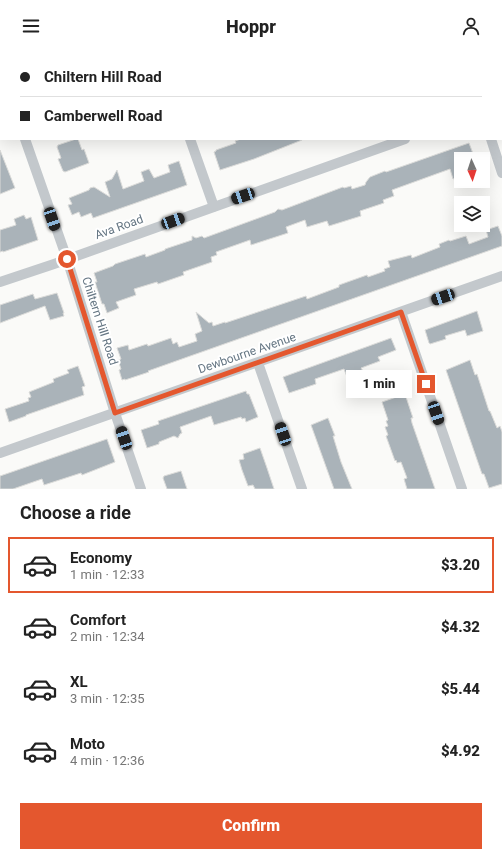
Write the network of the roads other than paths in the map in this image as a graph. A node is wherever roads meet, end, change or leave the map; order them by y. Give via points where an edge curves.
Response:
1 (25, 140) edge
2 (190, 140) edge
3 (402, 140) edge
4 (490, 140) edge
5 (502, 173) edge
6 (214, 206) junction
7 (67, 259) junction
8 (502, 276) edge
9 (0, 282) edge
10 (401, 312) junction
11 (258, 363) junction
12 (115, 413) junction
13 (0, 453) edge
14 (141, 489) edge
15 (302, 489) edge
16 (462, 489) edge

1 - 7 street, Chiltern Hill Road
2 - 6 street
3 - 6 street, Ava Road
4 - 5 street
6 - 7 street, Ava Road
7 - 9 street, Ava Road
7 - 12 street, Chiltern Hill Road
8 - 10 street, Dewbourne Avenue
10 - 11 street, Dewbourne Avenue
10 - 16 street
11 - 12 street, Dewbourne Avenue
11 - 15 street
12 - 13 street, Dewbourne Avenue
12 - 14 street, Chiltern Hill Road

